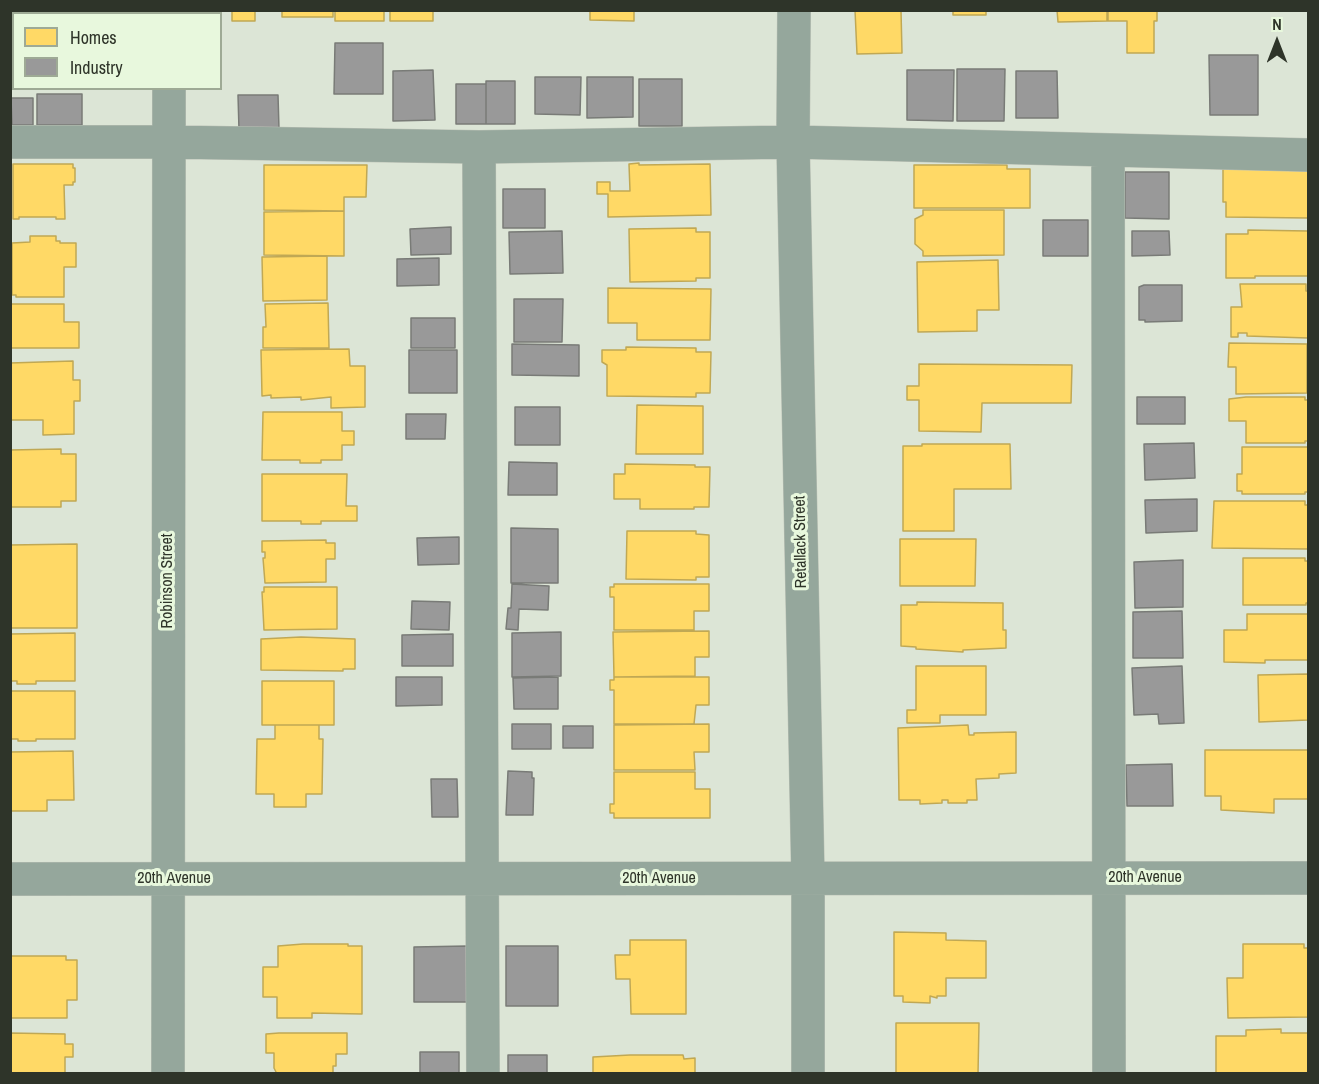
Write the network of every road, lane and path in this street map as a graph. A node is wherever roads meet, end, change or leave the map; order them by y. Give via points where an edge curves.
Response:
1 (794, 10) edge
2 (169, 90) edge
3 (10, 142) edge
4 (169, 142) junction
5 (793, 142) junction
6 (479, 147) junction
7 (1107, 151) junction
8 (1308, 155) edge
9 (1308, 878) edge
10 (10, 879) edge
11 (168, 879) junction
12 (483, 879) junction
13 (808, 879) junction
14 (1109, 879) junction
15 (168, 1074) edge
16 (483, 1074) edge
17 (808, 1074) edge
18 (1109, 1074) edge

1 - 5 street, Retallack Street
2 - 4 street, Robinson Street
3 - 4 street
4 - 6 street
4 - 11 street, Robinson Street
5 - 6 street
5 - 7 street
5 - 13 street, Retallack Street
6 - 12 street
7 - 8 street
7 - 14 street
9 - 14 street, 20th Avenue
10 - 11 street, 20th Avenue
11 - 12 street, 20th Avenue
11 - 15 street, Robinson Street
12 - 13 street, 20th Avenue
12 - 16 street
13 - 14 street, 20th Avenue
13 - 17 street, Retallack Street
14 - 18 street

